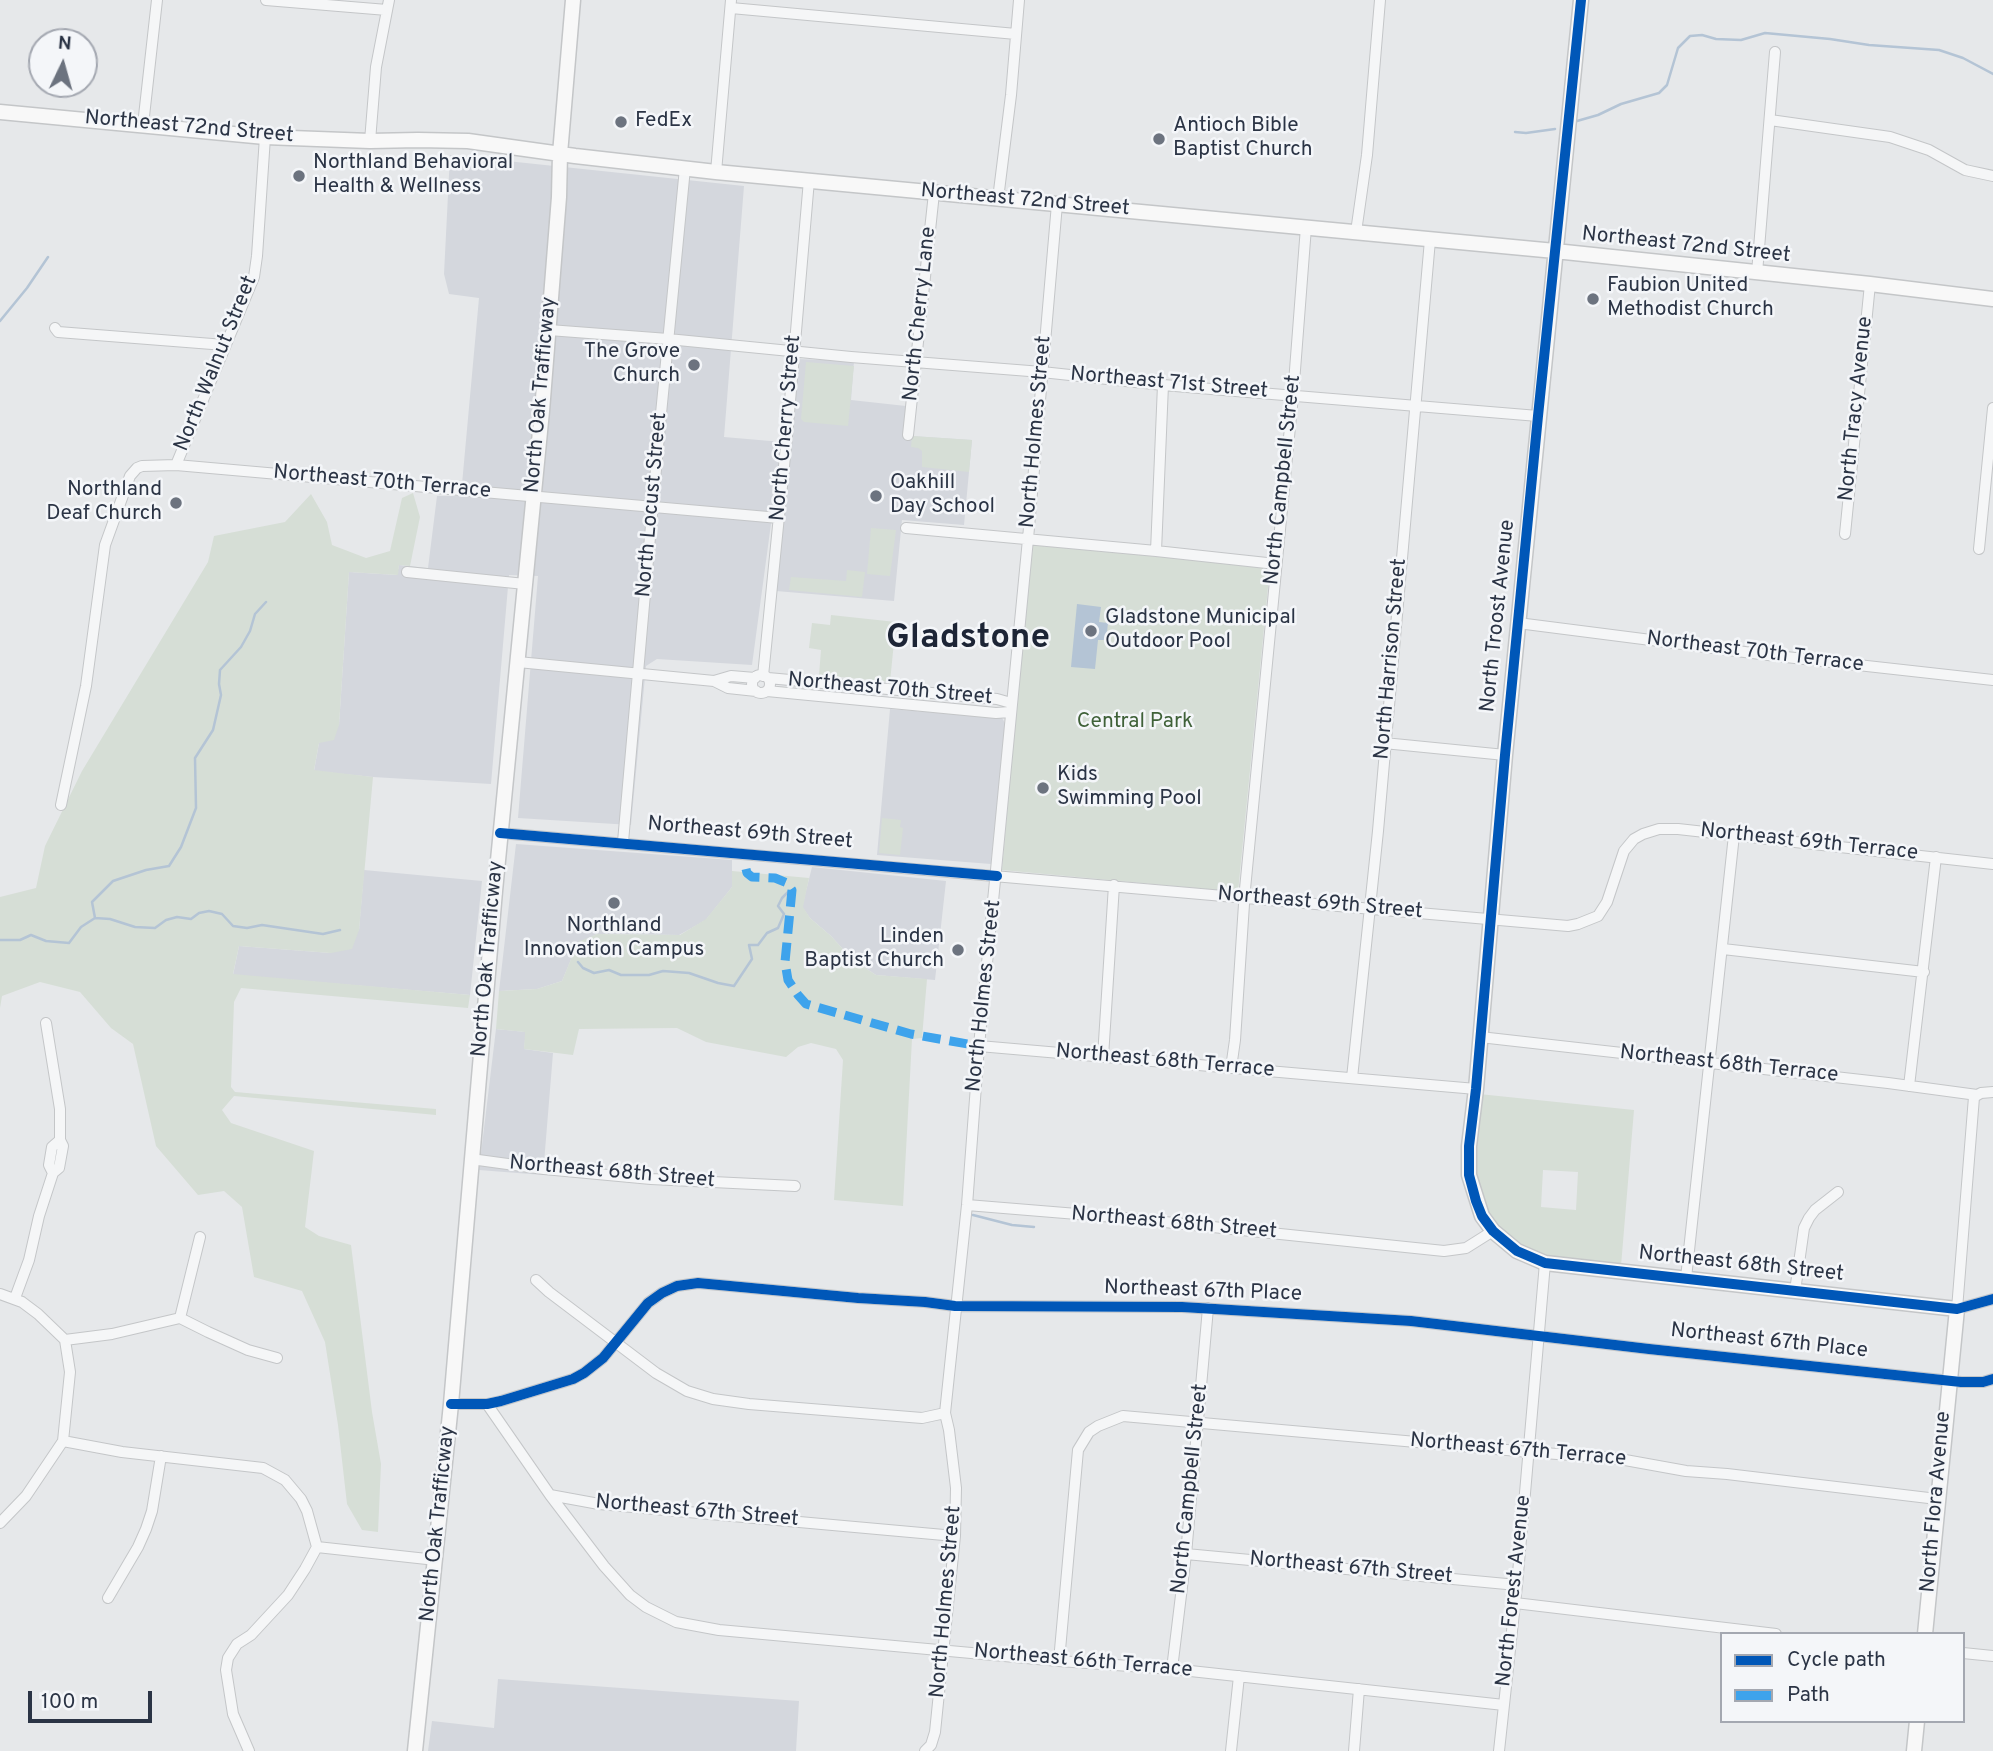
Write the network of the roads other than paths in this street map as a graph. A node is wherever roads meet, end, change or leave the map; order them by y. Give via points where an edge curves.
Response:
1 (157, 0) edge
2 (267, 0) edge
3 (573, 0) edge
4 (1019, 0) edge
5 (1380, 0) edge
6 (1580, 0) edge
7 (731, 4) edge
8 (388, 5) edge
9 (1016, 34) junction
10 (1775, 52) dead end
11 (0, 113) edge
12 (1770, 120) junction
13 (143, 125) junction
14 (265, 136) junction
15 (370, 141) junction
16 (560, 154) junction
17 (685, 168) junction
18 (716, 172) junction
19 (1993, 176) edge
20 (809, 180) junction
21 (934, 192) junction
22 (998, 199) junction
23 (1057, 204) junction
24 (1306, 227) junction
25 (1356, 232) junction
26 (1430, 240) junction
27 (1555, 251) junction
28 (1757, 273) junction
29 (1870, 284) junction
30 (1993, 299) edge
31 (55, 328) dead end
32 (549, 330) junction
33 (668, 339) junction
34 (225, 345) junction
35 (794, 352) junction
36 (917, 363) junction
37 (1042, 372) junction
38 (1163, 385) junction
39 (1293, 396) junction
40 (1416, 406) junction
41 (1993, 408) edge
42 (1538, 416) junction
43 (908, 435) dead end
44 (176, 465) junction
45 (533, 496) junction
46 (653, 506) junction
47 (779, 518) junction
48 (906, 528) dead end
49 (1845, 534) dead end
50 (1028, 539) junction
51 (1979, 549) dead end
52 (1156, 551) junction
53 (1276, 565) junction
54 (407, 572) dead end
55 (525, 584) junction
56 (1518, 623) junction
57 (517, 662) junction
58 (638, 674) junction
59 (762, 678) junction
60 (1993, 680) edge
61 (714, 681) junction
62 (762, 691) junction
63 (1011, 707) junction
64 (1384, 743) junction
65 (1505, 755) junction
66 (61, 805) dead end
67 (500, 832) junction
68 (1734, 835) junction
69 (623, 842) junction
70 (1629, 844) joint
71 (1936, 857) junction
72 (1993, 864) edge
73 (997, 876) junction
74 (1114, 885) junction
75 (1244, 898) junction
76 (1369, 909) junction
77 (1490, 920) junction
78 (1723, 948) junction
79 (1924, 972) junction
80 (46, 1023) dead end
81 (1480, 1037) junction
82 (979, 1046) junction
83 (1103, 1057) junction
84 (1711, 1063) junction
85 (1231, 1068) junction
86 (1352, 1078) junction
87 (1909, 1086) junction
88 (1476, 1089) junction
89 (1993, 1092) edge
90 (1977, 1095) junction
91 (471, 1159) junction
92 (795, 1186) dead end
93 (1838, 1192) dead end
94 (967, 1205) junction
95 (1493, 1231) junction
96 (200, 1237) dead end
97 (1545, 1263) junction
98 (1686, 1278) junction
99 (536, 1280) dead end
100 (1795, 1291) junction
101 (0, 1294) edge
102 (15, 1298) junction
103 (1993, 1299) edge
104 (955, 1306) junction
105 (1208, 1308) junction
106 (1956, 1308) junction
107 (180, 1318) junction
108 (1539, 1336) junction
109 (65, 1340) junction
110 (615, 1342) junction
111 (277, 1358) dead end
112 (1993, 1379) edge
113 (1949, 1380) junction
114 (451, 1404) junction
115 (487, 1404) junction
116 (945, 1413) junction
117 (1198, 1422) junction
118 (63, 1440) junction
119 (1529, 1452) junction
120 (161, 1456) junction
121 (550, 1495) junction
122 (1937, 1499) junction
123 (0, 1523) edge
124 (955, 1536) junction
125 (317, 1547) junction
126 (1186, 1554) junction
127 (436, 1560) junction
128 (1517, 1585) junction
129 (108, 1598) dead end
130 (1515, 1603) junction
131 (1759, 1632) edge
132 (1925, 1632) edge
133 (944, 1650) junction
134 (1965, 1653) edge
135 (1993, 1656) edge
136 (1059, 1661) junction
137 (1172, 1669) junction
138 (1239, 1676) junction
139 (1359, 1689) junction
140 (1504, 1705) junction
141 (1917, 1723) edge
142 (929, 1749) edge
143 (248, 1751) edge
144 (415, 1751) edge
145 (1231, 1751) edge
146 (1354, 1751) edge
147 (1499, 1751) edge
148 (1914, 1751) edge

1 - 13 street
2 - 8 street
3 - 16 main road, North Oak Trafficway
4 - 9 street
5 - 25 street
6 - 27 main road, North Troost Avenue
7 - 9 street
7 - 18 street
8 - 15 street via 376,67
9 - 22 street
10 - 12 street
11 - 13 main road, Northeast 72nd Street
12 - 19 street via 1890,137 1929,150 1965,170
12 - 28 street
13 - 14 main road, Northeast 72nd Street
14 - 15 main road, Northeast 72nd Street
14 - 34 street, North Walnut Street via 256,267
15 - 16 main road, Northeast 72nd Street via 468,141
16 - 17 main road, Northeast 72nd Street
16 - 32 main road, North Oak Trafficway
17 - 18 main road, Northeast 72nd Street
17 - 33 street, North Locust Street
18 - 20 main road, Northeast 72nd Street
20 - 21 main road, Northeast 72nd Street
20 - 35 street, North Cherry Street
21 - 22 main road, Northeast 72nd Street
21 - 36 street, North Cherry Lane
22 - 23 main road, Northeast 72nd Street
23 - 24 main road, Northeast 72nd Street
23 - 37 street, North Holmes Street
24 - 25 main road, Northeast 72nd Street
24 - 39 street, North Campbell Street
25 - 26 main road, Northeast 72nd Street
26 - 27 main road, Northeast 72nd Street
26 - 40 street, North Harrison Street
27 - 28 main road, Northeast 72nd Street
27 - 42 main road, North Troost Avenue
28 - 29 main road, Northeast 72nd Street
29 - 30 main road, Northeast 72nd Street
29 - 49 street, North Tracy Avenue
31 - 34 street via 58,332
32 - 33 street, Northeast 71st Street
32 - 45 main road, North Oak Trafficway
33 - 35 street, Northeast 71st Street
33 - 46 street, North Locust Street
34 - 44 street, North Walnut Street
35 - 36 street, Northeast 71st Street
35 - 47 street, North Cherry Street
36 - 37 street, Northeast 71st Street
36 - 43 street, North Cherry Lane
37 - 38 street, Northeast 71st Street
37 - 50 street, North Holmes Street
38 - 39 street, Northeast 71st Street
38 - 52 street
39 - 40 street, Northeast 71st Street
39 - 53 street, North Campbell Street
40 - 42 street, Northeast 71st Street
40 - 64 street, North Harrison Street
41 - 51 street
42 - 56 main road, North Troost Avenue
44 - 45 street, Northeast 70th Terrace
44 - 66 street, Northeast 70th Terrace via 137,468 104,545 86,686
45 - 46 street, Northeast 70th Terrace
45 - 55 main road, North Oak Trafficway
46 - 47 street, Northeast 70th Terrace
46 - 58 street, North Locust Street
47 - 59 street, North Cherry Street
48 - 50 street
50 - 52 street
50 - 63 street, North Holmes Street
52 - 53 street
53 - 75 street, North Campbell Street
54 - 55 street
55 - 57 main road, North Oak Trafficway
56 - 60 street, Northeast 70th Terrace
56 - 65 main road, North Troost Avenue
57 - 58 street, Northeast 70th Street
57 - 67 main road, North Oak Trafficway
58 - 61 street, Northeast 70th Street
58 - 69 street, North Locust Street
59 - 61 street, Northeast 70th Street via 731,676
59 - 62 street via 770,686
59 - 62 street via 753,686
59 - 63 street, Northeast 70th Street via 997,699
61 - 62 street, Northeast 70th Street via 728,688
62 - 63 street, Northeast 70th Street via 981,712
63 - 73 street, North Holmes Street
64 - 65 street
64 - 76 street, North Harrison Street
65 - 77 main road, North Troost Avenue
67 - 69 street, Northeast 69th Street
67 - 91 main road, North Oak Trafficway
68 - 70 street, Northeast 69th Terrace via 1669,828 1643,834
68 - 71 street, Northeast 69th Terrace
68 - 78 street
69 - 73 street, Northeast 69th Street
70 - 77 street, Northeast 69th Street via 1598,916 1568,926
71 - 72 street, Northeast 69th Terrace
71 - 79 street
73 - 74 street, Northeast 69th Street
73 - 82 street, North Holmes Street
74 - 75 street, Northeast 69th Street
74 - 83 street
75 - 76 street, Northeast 69th Street
75 - 85 street, North Campbell Street
76 - 77 street, Northeast 69th Street
76 - 86 street, North Harrison Street
77 - 81 main road, North Troost Avenue
78 - 79 street
78 - 84 street
79 - 87 street
80 - 102 street via 63,1146
81 - 84 street, Northeast 68th Terrace
81 - 88 main road, North Troost Avenue
82 - 83 street, Northeast 68th Terrace
82 - 94 street, North Holmes Street
83 - 85 street, Northeast 68th Terrace
84 - 87 street, Northeast 68th Terrace
84 - 98 street
85 - 86 street, Northeast 68th Terrace
86 - 88 street, Northeast 68th Terrace
87 - 90 street, Northeast 68th Terrace
88 - 95 main road, North Troost Avenue via 1469,1175 1482,1216
89 - 90 street
90 - 106 street, North Flora Avenue
91 - 92 street, Northeast 68th Street via 638,1178
91 - 114 main road, North Oak Trafficway
93 - 100 street via 1808,1218
94 - 95 street, Northeast 68th Street via 1444,1251 1466,1248
94 - 104 street, North Holmes Street
95 - 97 main road, Northeast 68th Street via 1517,1251
96 - 107 street
97 - 98 main road, Northeast 68th Street
97 - 108 street, North Forest Avenue
98 - 100 main road, Northeast 68th Street
99 - 110 street
100 - 106 main road, Northeast 68th Street
101 - 102 street
102 - 109 street
103 - 106 street, Northeast 68th Street
104 - 105 street, Northeast 67th Place
104 - 110 street, Northeast 67th Place via 698,1283 662,1293
104 - 116 street, North Holmes Street
105 - 108 street, Northeast 67th Place via 1411,1321
105 - 117 street, North Campbell Street
106 - 113 main road, North Flora Avenue
107 - 109 street
107 - 111 street via 248,1350
108 - 113 street, Northeast 67th Place
108 - 119 street, North Forest Avenue
109 - 118 street via 70,1372
110 - 115 street, Northeast 67th Place via 603,1358 573,1379
110 - 116 street via 671,1383 713,1399 922,1418
112 - 113 street, Northeast 67th Place via 1972,1383
113 - 122 main road, North Flora Avenue
114 - 115 street, Northeast 67th Place
114 - 127 main road, North Oak Trafficway
115 - 121 street
116 - 124 street, North Holmes Street via 956,1488
117 - 119 street, Northeast 67th Terrace
117 - 126 street, North Campbell Street
117 - 136 street, Northeast 67th Terrace via 1128,1416 1112,1419 1089,1432 1078,1450
118 - 120 street
118 - 123 street via 26,1496
119 - 122 street, Northeast 67th Terrace via 1614,1458 1686,1471
119 - 128 street, North Forest Avenue
120 - 125 street via 274,1473 301,1499
120 - 129 street via 146,1529
121 - 124 street, Northeast 67th Street via 599,1504
121 - 133 street, Northeast 66th Terrace via 630,1595 676,1622
122 - 132 main road, North Flora Avenue
124 - 133 street, North Holmes Street
125 - 127 street
125 - 143 street via 288,1595 228,1658 233,1714
126 - 128 street, Northeast 67th Street
126 - 137 street, North Campbell Street
127 - 144 main road, North Oak Trafficway
128 - 130 street, North Forest Avenue
130 - 131 street
130 - 140 street, North Forest Avenue
133 - 136 street, Northeast 66th Terrace
133 - 142 street, North Holmes Street
134 - 135 street
136 - 137 street, Northeast 66th Terrace
137 - 138 street, Northeast 66th Terrace
138 - 139 street, Northeast 66th Terrace
138 - 145 street
139 - 140 street, Northeast 66th Terrace
139 - 146 street
140 - 147 street, North Forest Avenue
141 - 148 main road

